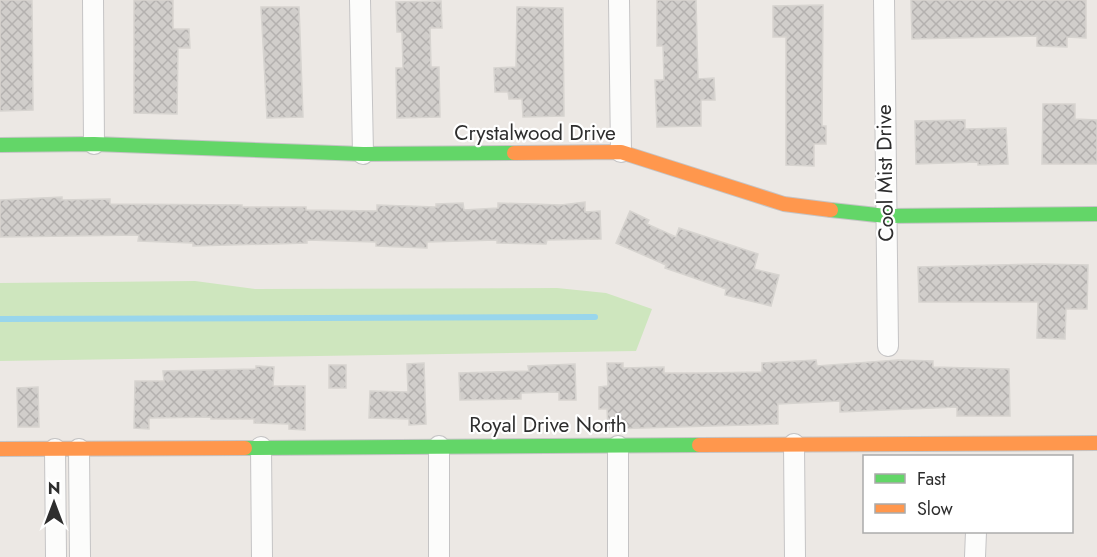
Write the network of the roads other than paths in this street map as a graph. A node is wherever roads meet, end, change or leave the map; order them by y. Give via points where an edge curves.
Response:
1 (93, 0) edge
2 (360, 0) edge
3 (619, 0) edge
4 (884, 0) edge
5 (94, 144) junction
6 (0, 145) edge
7 (621, 152) junction
8 (363, 154) junction
9 (1097, 214) edge
10 (886, 216) junction
11 (888, 346) dead end
12 (1097, 443) edge
13 (794, 444) junction
14 (439, 446) junction
15 (618, 446) junction
16 (261, 447) junction
17 (0, 449) edge
18 (55, 449) junction
19 (79, 449) junction
20 (976, 449) edge
21 (976, 533) edge
22 (56, 557) edge
23 (80, 557) edge
24 (262, 557) edge
25 (439, 557) edge
26 (618, 557) edge
27 (795, 557) edge
28 (975, 557) edge

1 - 5 street
2 - 8 street
3 - 7 street
4 - 10 street, Cool Mist Drive
5 - 6 street, Crystalwood Drive
5 - 8 street, Crystalwood Drive
7 - 8 street, Crystalwood Drive
7 - 10 street, Crystalwood Drive via 784,204
9 - 10 street, Crystalwood Drive
10 - 11 street, Cool Mist Drive
12 - 20 street, Royal Drive North
13 - 15 street, Royal Drive North
13 - 20 street, Royal Drive North
13 - 27 street
14 - 15 street, Royal Drive North
14 - 16 street, Royal Drive North
14 - 25 street
15 - 26 street
16 - 19 street, Royal Drive North
16 - 24 street
17 - 18 street, Royal Drive North
18 - 19 street, Royal Drive North
18 - 22 street
19 - 23 street
21 - 28 street

